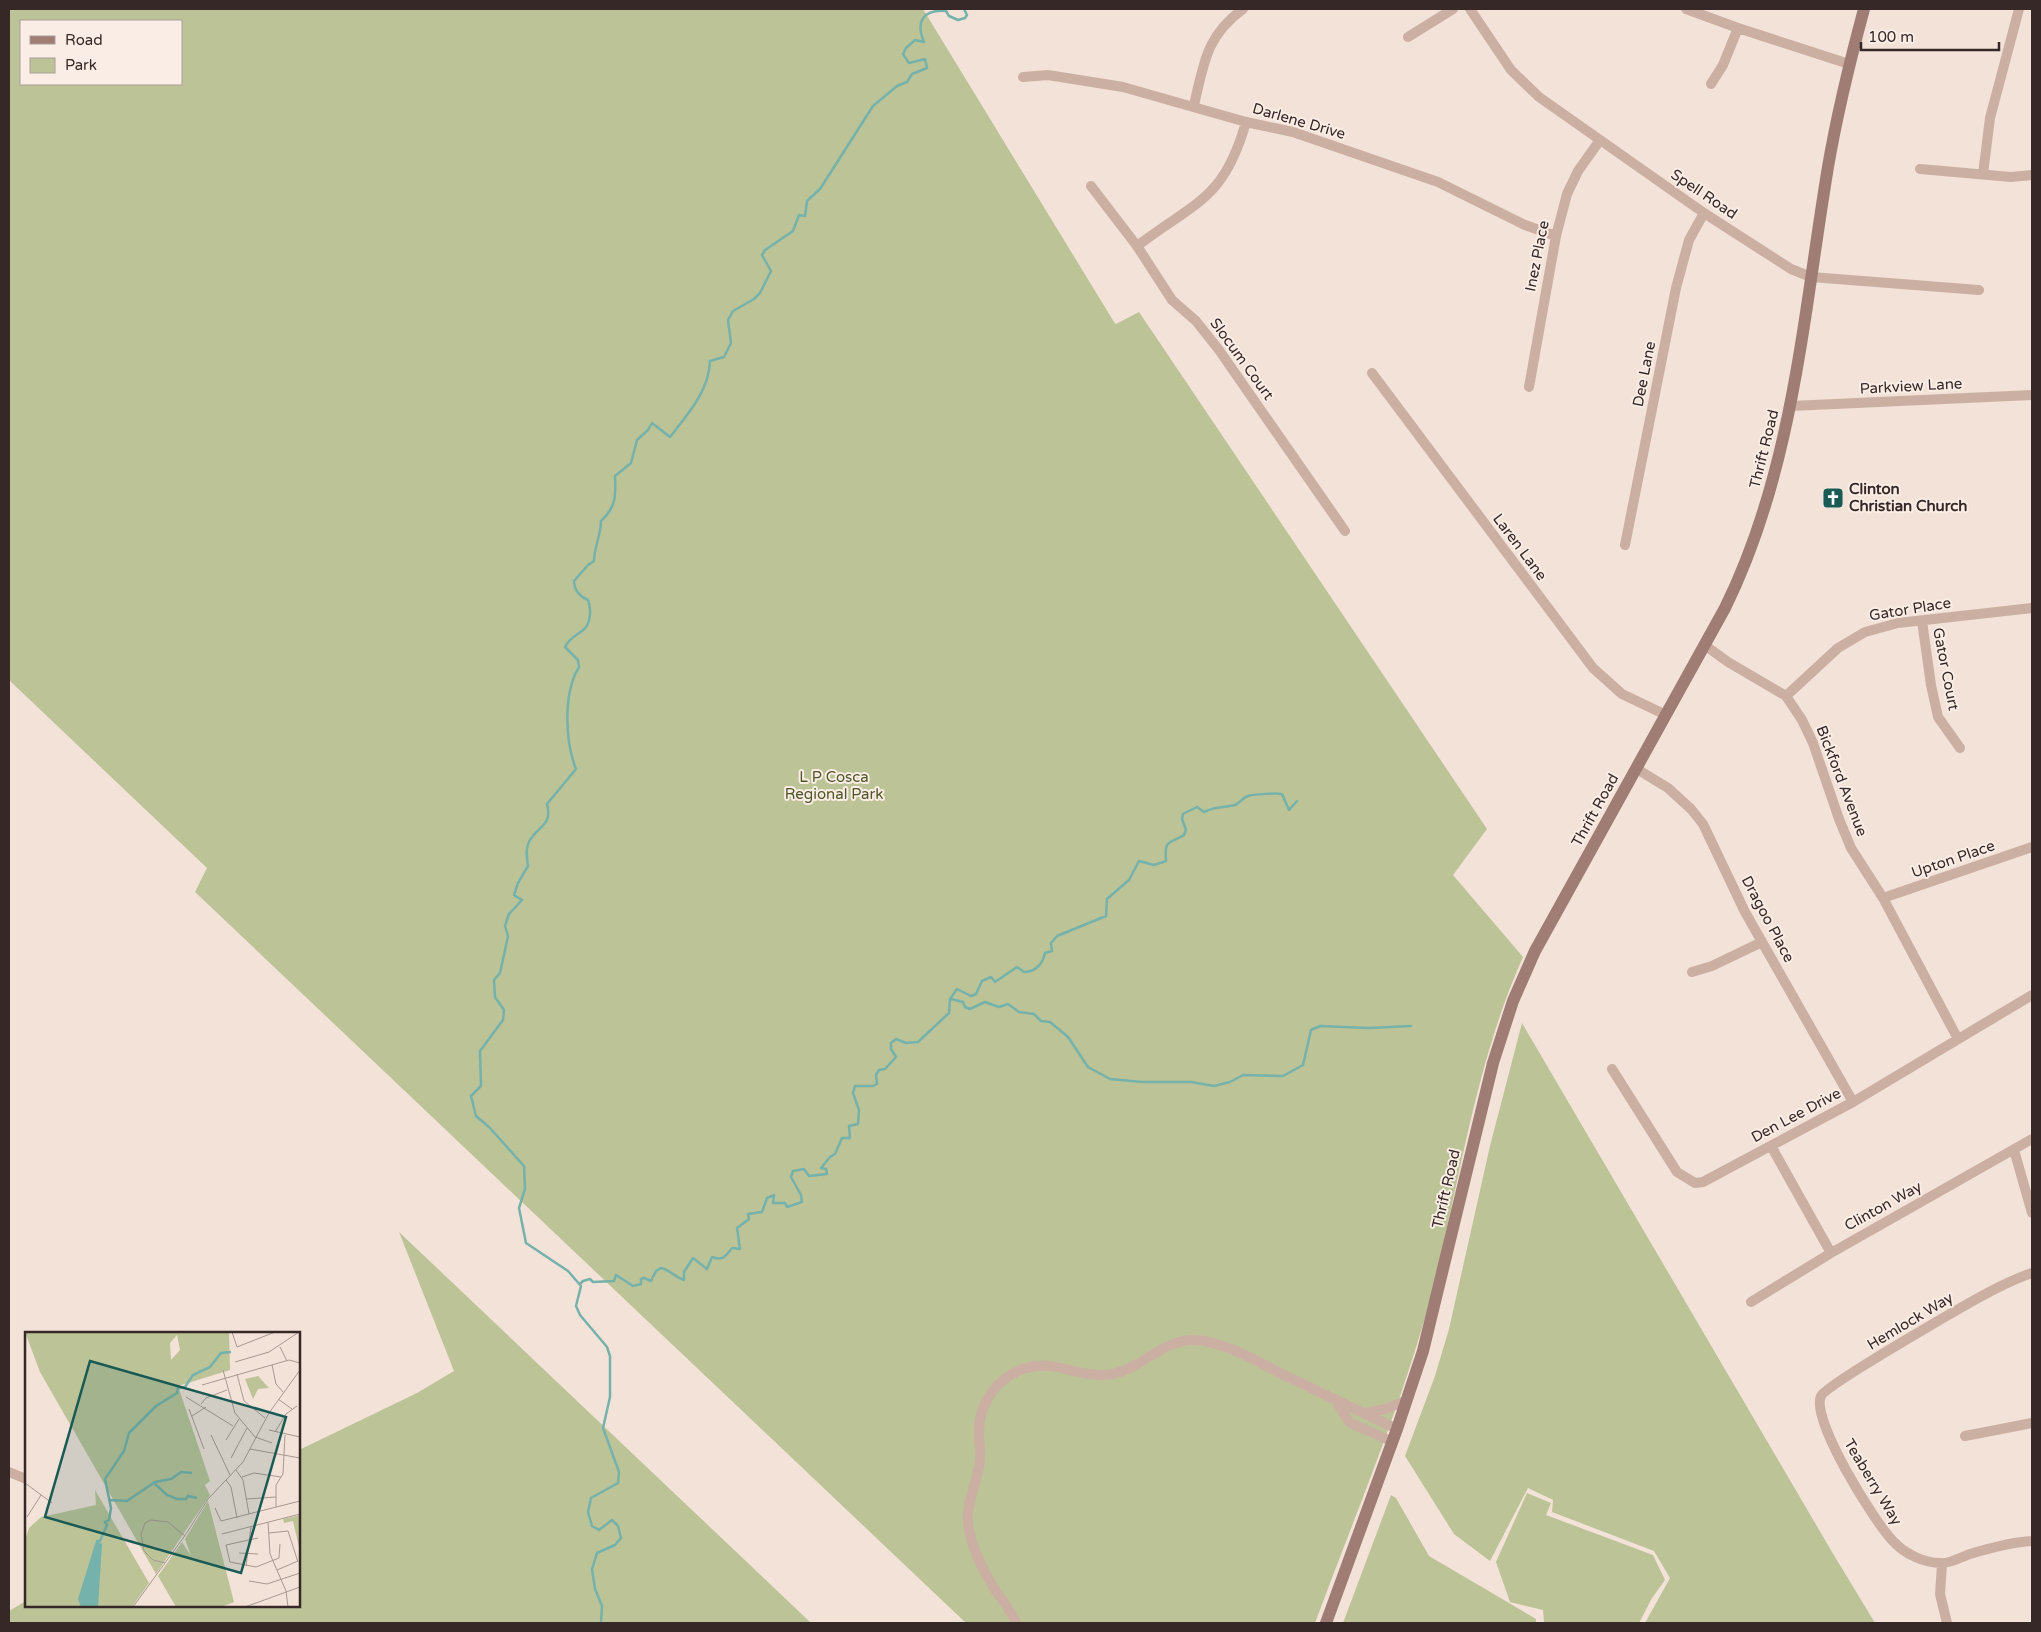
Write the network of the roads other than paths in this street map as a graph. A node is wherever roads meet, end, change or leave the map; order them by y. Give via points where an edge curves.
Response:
1 (1243, 9) edge
2 (1453, 9) edge
3 (1470, 9) edge
4 (1686, 9) edge
5 (1864, 9) edge
6 (2018, 9) edge
7 (1738, 28) junction
8 (1408, 37) dead end
9 (1849, 64) junction
10 (1023, 77) dead end
11 (1711, 84) dead end
12 (1194, 105) junction
13 (1246, 122) junction
14 (1600, 140) junction
15 (1920, 169) dead end
16 (1983, 174) junction
17 (2032, 175) edge
18 (1091, 186) dead end
19 (1704, 213) junction
20 (1556, 236) junction
21 (1137, 246) junction
22 (1812, 277) junction
23 (1979, 290) dead end
24 (1372, 374) dead end
25 (1529, 387) dead end
26 (2032, 395) edge
27 (1791, 406) junction
28 (1345, 531) dead end
29 (1625, 545) dead end
30 (2032, 608) edge
31 (1922, 621) junction
32 (1706, 646) junction
33 (1786, 696) junction
34 (1666, 715) junction
35 (1960, 748) dead end
36 (1637, 769) junction
37 (2032, 847) edge
38 (1884, 898) junction
39 (1762, 942) junction
40 (1692, 972) dead end
41 (2032, 995) edge
42 (1958, 1039) junction
43 (1612, 1069) dead end
44 (1853, 1102) junction
45 (2032, 1139) edge
46 (1771, 1146) junction
47 (2014, 1150) junction
48 (2032, 1213) edge
49 (1831, 1253) junction
50 (2032, 1274) edge
51 (1751, 1302) dead end
52 (1335, 1399) junction
53 (1407, 1400) junction
54 (1820, 1410) joint
55 (1364, 1413) junction
56 (2032, 1423) edge
57 (1397, 1429) junction
58 (1966, 1436) dead end
59 (1392, 1442) junction
60 (9, 1472) edge
61 (25, 1479) edge
62 (2032, 1541) edge
63 (1942, 1564) junction
64 (1016, 1623) edge
65 (1326, 1623) edge
66 (1947, 1623) edge

1 - 12 street via 1220,30 1210,45
2 - 8 street
3 - 14 street, Spell Road via 1521,82
4 - 7 street
5 - 9 street, Thrift Road
6 - 16 street via 1990,118
7 - 9 street
7 - 11 street via 1723,65
9 - 22 street, Thrift Road via 1828,167
10 - 12 street, Darlene Drive via 1048,75 1093,81
12 - 13 street, Darlene Drive
13 - 20 street, Darlene Drive via 1293,132 1438,182 1525,225
13 - 21 street via 1236,155 1214,190
14 - 19 street, Spell Road
14 - 20 street, Inez Place via 1571,184
15 - 16 street
16 - 17 street
18 - 21 street, Slocum Court
19 - 22 street, Spell Road via 1791,269
19 - 29 street, Dee Lane via 1689,240 1676,288
20 - 25 street, Inez Place
21 - 28 street, Slocum Court via 1172,300 1196,320 1219,350
22 - 23 street, Spell Road
22 - 27 street, Thrift Road
24 - 34 street, Laren Lane via 1592,668 1622,694
26 - 27 street, Parkview Lane
27 - 32 street, Thrift Road via 1765,510 1751,550
30 - 31 street, Gator Place
31 - 33 street, Gator Place via 1888,625 1856,636
31 - 35 street, Gator Court via 1938,717
32 - 33 street, Bickford Avenue
32 - 34 street, Thrift Road
33 - 38 street, Bickford Avenue via 1809,731 1851,848
34 - 36 street, Thrift Road
36 - 39 street, Dragoo Place via 1668,788 1703,824
36 - 53 street, Thrift Road via 1535,951 1513,1001 1493,1063 1440,1286
37 - 38 street, Upton Place
38 - 42 street, Bickford Avenue
39 - 40 street
39 - 44 street, Dragoo Place
41 - 42 street, Den Lee Drive
42 - 44 street, Den Lee Drive
43 - 46 street, Den Lee Drive via 1672,1165 1689,1180 1703,1182
44 - 46 street, Den Lee Drive
45 - 47 street, Clinton Way
46 - 49 street
47 - 48 street
47 - 49 street, Clinton Way
49 - 51 street, Clinton Way
50 - 54 street, Hemlock Way via 2012,1280 1978,1298 1850,1374 1821,1396
52 - 55 street
52 - 59 street via 1349,1422
52 - 64 street via 1217,1344 1197,1340 1172,1344 1131,1369 1113,1374 1092,1374 1050,1364 1013,1373 996,1387 981,1409 978,1434 980,1464 967,1516 983,1570
53 - 55 street via 1386,1409
53 - 57 street, Thrift Road
54 - 63 street, Teaberry Way via 1844,1465 1886,1534 1905,1552
55 - 57 street
56 - 58 street
57 - 59 street, Thrift Road
59 - 65 street, Thrift Road
60 - 61 street
62 - 63 street via 2003,1545
63 - 66 street via 1940,1594

